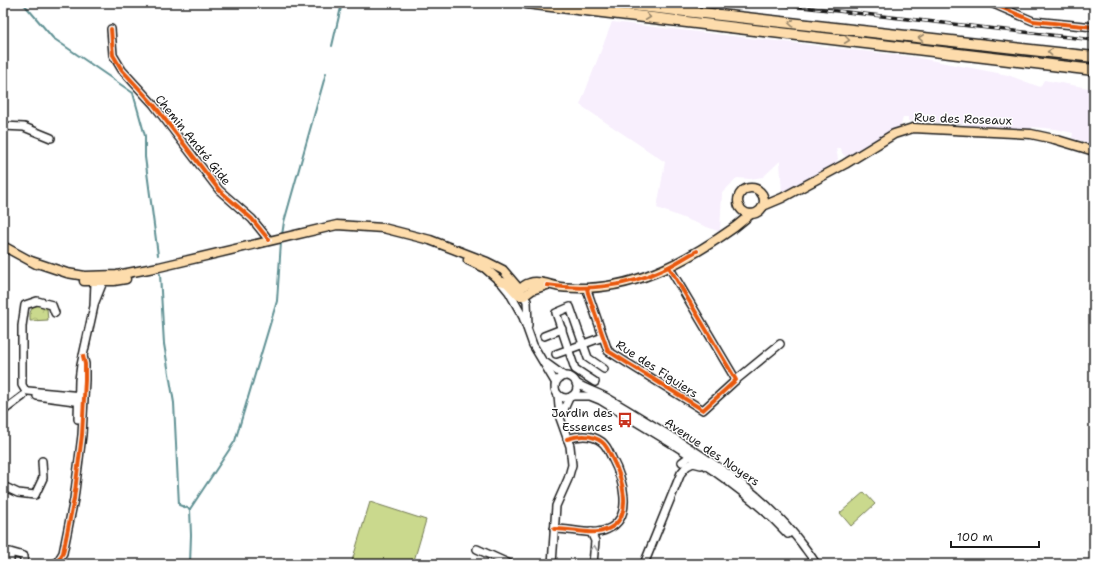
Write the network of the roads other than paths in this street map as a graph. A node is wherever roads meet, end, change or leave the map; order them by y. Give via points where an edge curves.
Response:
1 (526, 3) edge
2 (613, 3) edge
3 (991, 3) edge
4 (1094, 28) edge
5 (111, 29) dead end
6 (947, 52) junction
7 (1092, 57) edge
8 (1094, 67) edge
9 (1094, 70) edge
10 (3, 126) edge
11 (51, 138) dead end
12 (1094, 151) edge
13 (764, 202) junction
14 (743, 211) junction
15 (751, 214) junction
16 (741, 221) junction
17 (267, 237) junction
18 (430, 240) junction
19 (3, 246) edge
20 (159, 267) junction
21 (669, 267) junction
22 (98, 280) junction
23 (500, 282) junction
24 (587, 288) junction
25 (520, 293) junction
26 (516, 304) junction
27 (55, 313) dead end
28 (562, 329) junction
29 (529, 335) junction
30 (544, 336) dead end
31 (603, 337) junction
32 (584, 344) junction
33 (780, 344) dead end
34 (569, 350) junction
35 (556, 354) dead end
36 (542, 359) junction
37 (604, 369) dead end
38 (564, 376) junction
39 (736, 380) junction
40 (556, 382) junction
41 (595, 382) dead end
42 (576, 383) junction
43 (26, 393) junction
44 (558, 396) junction
45 (570, 397) junction
46 (81, 399) junction
47 (3, 411) edge
48 (560, 418) junction
49 (567, 439) junction
50 (678, 448) junction
51 (690, 456) junction
52 (42, 460) dead end
53 (682, 462) junction
54 (708, 464) junction
55 (681, 473) junction
56 (3, 486) edge
57 (554, 529) junction
58 (591, 532) junction
59 (477, 549) dead end
60 (10, 564) edge
61 (24, 564) edge
62 (56, 564) edge
63 (510, 564) edge
64 (552, 564) edge
65 (593, 564) edge
66 (644, 564) edge
67 (812, 564) edge
68 (816, 564) edge

1 -> 6 highway
7 -> 2 highway
3 - 4 street via 1034,21
5 - 17 street, Chemin André Gide via 113,54 122,70 154,105 219,190 252,219
6 - 8 highway
6 - 9 highway
10 - 11 street via 24,127
12 - 13 main road, Rue des Roseaux via 1031,134 914,128 894,134 845,164 775,201
13 - 14 main road via 759,190 751,188 743,191 738,198
13 - 15 main road, Rue des Roseaux via 759,211
14 - 15 main road
14 - 16 main road
15 - 16 main road, Rue des Roseaux
16 - 21 main road, Rue des Roseaux
17 - 18 main road via 282,237 337,225 383,228
17 - 20 main road
18 - 23 main road via 485,268
18 - 25 main road via 503,270
19 - 22 main road via 46,270 66,277
20 - 22 main road
20 - 22 main road via 137,276 114,281
21 - 24 main road, Rue des Roseaux via 633,281
21 - 39 street
22 - 46 street via 83,356 85,374
23 - 25 main road via 507,283
23 - 26 street via 510,292
24 - 25 main road, Rue des Roseaux via 530,283
24 - 31 street, Rue des Figuiers
25 - 26 street
25 - 29 street via 527,301
26 - 29 street
27 - 43 street via 52,305 37,301 26,305 22,326 22,385
28 - 30 street
28 - 32 street via 556,313 570,307
28 - 34 street
29 - 36 street
31 - 32 street
31 - 39 street, Rue des Figuiers via 608,351 703,410
32 - 34 street
32 - 37 street via 588,358
33 - 39 street
34 - 35 street
34 - 41 street via 574,369
36 - 38 street
36 - 40 street
38 - 40 street
38 - 42 street via 571,377
40 - 44 street
42 - 45 street via 576,390
42 - 54 street, Avenue des Noyers via 610,399
43 - 46 street
43 - 47 street
44 - 45 street
44 - 48 street
45 - 48 street
45 - 50 street, Avenue des Noyers via 590,396 600,400
46 - 62 street via 82,435 72,507 63,553
48 - 49 street
49 - 57 street via 572,465 556,506
49 - 58 street via 586,436 602,442 616,465 623,486 625,502 618,521 610,529
50 - 51 street, Avenue des Noyers
50 - 53 street
51 - 53 street
51 - 54 street, Avenue des Noyers
52 - 56 street via 43,478 35,495 18,493
53 - 55 street
54 - 55 street via 693,463
54 - 67 street, Avenue des Noyers via 775,520
54 - 68 street, Avenue des Noyers via 758,496 794,533
55 - 66 street
57 - 58 street
57 - 64 street
65 -> 58 street via 595,541
59 - 63 street
60 - 61 street via 10,552 24,556

